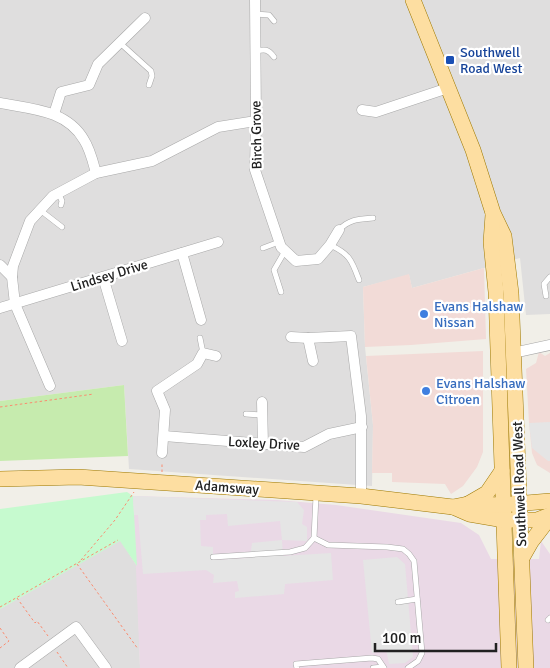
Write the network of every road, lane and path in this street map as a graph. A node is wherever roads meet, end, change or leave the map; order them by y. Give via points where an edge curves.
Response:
1 (255, 0) edge
2 (413, 0) edge
3 (255, 14) junction
4 (145, 18) dead end
5 (274, 21) dead end
6 (120, 43) junction
7 (255, 51) junction
8 (274, 57) dead end
9 (150, 85) dead end
10 (448, 88) junction
11 (0, 103) edge
12 (362, 110) dead end
13 (54, 114) junction
14 (256, 121) junction
15 (96, 173) junction
16 (58, 193) junction
17 (61, 205) dead end
18 (39, 210) junction
19 (493, 213) junction
20 (373, 218) dead end
21 (62, 227) dead end
22 (339, 230) joint
23 (218, 242) dead end
24 (279, 242) junction
25 (330, 245) junction
26 (263, 248) dead end
27 (285, 251) junction
28 (182, 253) junction
29 (0, 265) edge
30 (12, 277) junction
31 (103, 277) junction
32 (550, 277) edge
33 (359, 280) dead end
34 (281, 292) dead end
35 (546, 296) dead end
36 (15, 304) junction
37 (0, 308) edge
38 (202, 320) dead end
39 (291, 337) dead end
40 (200, 338) dead end
41 (308, 338) junction
42 (122, 341) dead end
43 (550, 345) edge
44 (203, 353) junction
45 (514, 353) junction
46 (216, 356) dead end
47 (313, 361) dead end
48 (50, 386) dead end
49 (94, 394) dead end
50 (262, 402) dead end
51 (0, 406) edge
52 (246, 414) dead end
53 (262, 415) junction
54 (362, 427) junction
55 (164, 436) junction
56 (263, 445) junction
57 (162, 453) joint
58 (502, 472) junction
59 (0, 479) edge
60 (142, 481) junction
61 (161, 482) junction
62 (316, 493) junction
63 (361, 496) junction
64 (550, 501) edge
65 (512, 504) junction
66 (461, 506) junction
67 (550, 516) edge
68 (512, 520) junction
69 (314, 538) junction
70 (118, 540) dead end
71 (213, 557) dead end
72 (522, 558) junction
73 (80, 561) junction
74 (77, 563) junction
75 (17, 598) junction
76 (417, 599) junction
77 (103, 600) junction
78 (99, 602) dead end
79 (398, 602) dead end
80 (0, 607) edge
81 (111, 612) junction
82 (108, 614) dead end
83 (0, 628) edge
84 (53, 644) junction
85 (0, 648) edge
86 (138, 649) dead end
87 (20, 668) edge
88 (68, 668) edge
89 (106, 668) edge
90 (297, 668) edge
91 (373, 668) edge
92 (383, 668) edge
93 (408, 668) edge
94 (510, 668) edge
95 (526, 668) edge

1 - 3 street, Birch Grove
2 - 10 main road, Southwell Road West
3 - 5 lane via 269,14
3 - 7 street, Birch Grove
4 - 6 street
6 - 9 lane via 151,71
6 - 13 street via 98,64 89,85 62,92
7 - 8 lane via 265,49
7 - 14 street, Birch Grove
10 - 12 street via 376,112
10 - 19 main road, Southwell Road West via 473,150
11 - 13 street
13 - 15 street via 73,124 85,140
14 - 15 street via 218,127 152,161
14 - 24 street, Birch Grove via 255,170
15 - 16 street
16 - 17 lane via 62,198
16 - 18 street
18 - 21 lane
18 - 30 street via 30,221
19 - 45 main road, Southwell Road West via 504,236
19 - 58 main road, Southwell Road West via 491,242 496,292
20 - 22 lane via 353,220
22 - 25 street
23 - 28 street, Lindsey Drive
24 - 26 lane
24 - 27 street, Birch Grove
25 - 27 street via 318,259 296,261
25 - 33 lane via 348,256
27 - 34 lane via 274,270
28 - 31 street, Lindsey Drive
28 - 38 street
29 - 30 street
30 - 36 street
31 - 36 street, Lindsey Drive
31 - 42 street
32 - 35 lane via 544,284
36 - 37 street, Lindsey Drive
36 - 48 street
39 - 41 street
40 - 44 lane
41 - 47 street
41 - 54 street via 350,336
43 - 45 street
44 - 46 street
44 - 55 street via 197,364 157,391 165,410
45 - 65 main road, Southwell Road West via 517,424
49 - 51 path
50 - 53 street
52 - 53 lane
53 - 56 street
54 - 56 street, Loxley Drive via 329,434 304,447
54 - 63 street
55 - 56 street, Loxley Drive
55 - 57 street
57 - 61 path
58 - 65 main road, Southwell Road West
58 - 66 main road via 487,493
59 - 60 main road, Adamsway via 78,477
60 - 61 main road, Adamsway
60 - 73 path via 116,520
61 - 62 main road, Adamsway
62 - 63 main road, Adamsway
62 - 69 lane
63 - 66 main road, Adamsway
64 - 65 main road, Adamsway
65 - 66 main road, Adamsway
65 - 68 main road via 508,516
66 - 68 main road, Adamsway via 468,514
67 - 68 main road, Adamsway
67 - 72 main road
68 - 72 main road, Southwell Road West
68 - 94 main road, Southwell Road West via 508,612
69 - 71 lane via 306,548 290,552
69 - 76 lane via 328,545 403,549 414,560
70 - 73 path
72 - 95 main road, Southwell Road West
73 - 74 path
74 - 75 path
74 - 77 path
75 - 80 path
75 - 84 path
76 - 79 lane
76 - 93 lane via 422,652 418,661
77 - 78 path
77 - 81 path
81 - 82 path
81 - 86 path
83 - 85 path via 9,642
84 - 87 street
84 - 88 path
84 - 89 street via 76,627
90 - 92 lane via 296,664 372,658 378,659
91 - 92 lane

